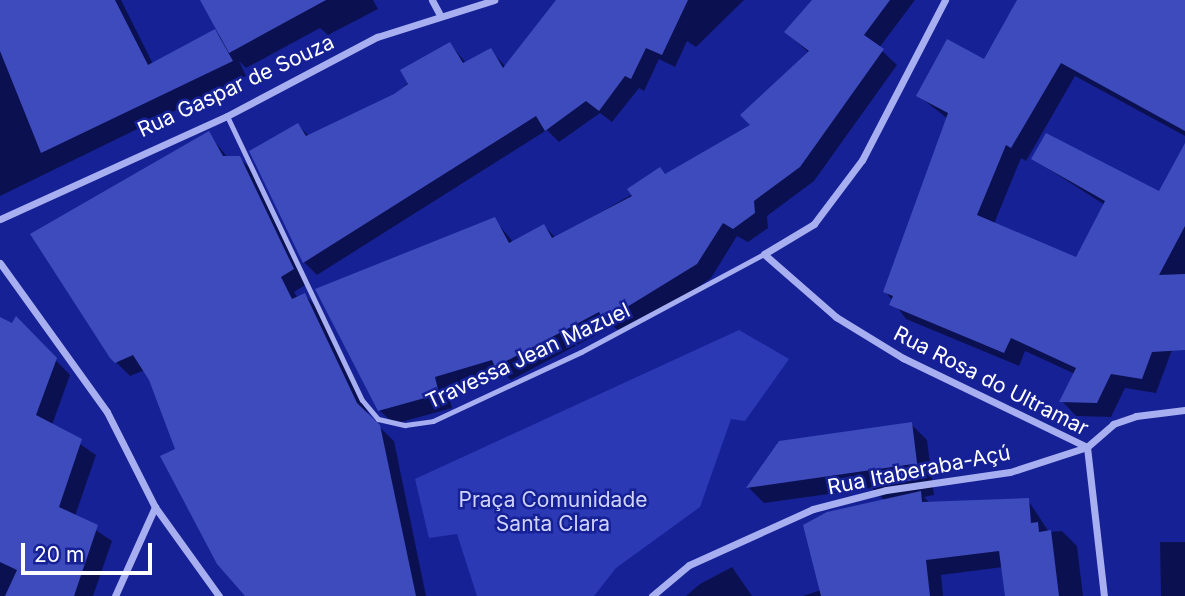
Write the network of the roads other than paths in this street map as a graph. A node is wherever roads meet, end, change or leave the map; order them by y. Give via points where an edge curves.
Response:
1 (432, 0) edge
2 (494, 0) edge
3 (945, 0) edge
4 (439, 13) junction
5 (227, 116) junction
6 (0, 219) edge
7 (764, 254) junction
8 (0, 263) edge
9 (1185, 410) edge
10 (1087, 447) junction
11 (155, 507) junction
12 (115, 596) edge
13 (219, 596) edge
14 (652, 596) edge
15 (1104, 596) edge

1 - 4 street
2 - 4 street, Rua Gaspar de Souza
3 - 7 street via 862,160 814,224
4 - 5 street, Rua Gaspar de Souza via 377,37
5 - 6 street, Rua Gaspar de Souza
5 - 7 lane, Travessa Jean Mazuel via 362,400 378,419 405,425 433,421 581,352
7 - 10 street, Rua Rosa do Ultramar via 836,317 903,358
8 - 11 street via 107,412
9 - 10 street via 1113,424
10 - 14 street, Rua Itaberaba-Açú via 1010,472 886,490 813,509 689,565
10 - 15 street, Rua Rosa do Ultramar
11 - 12 street
11 - 13 street

